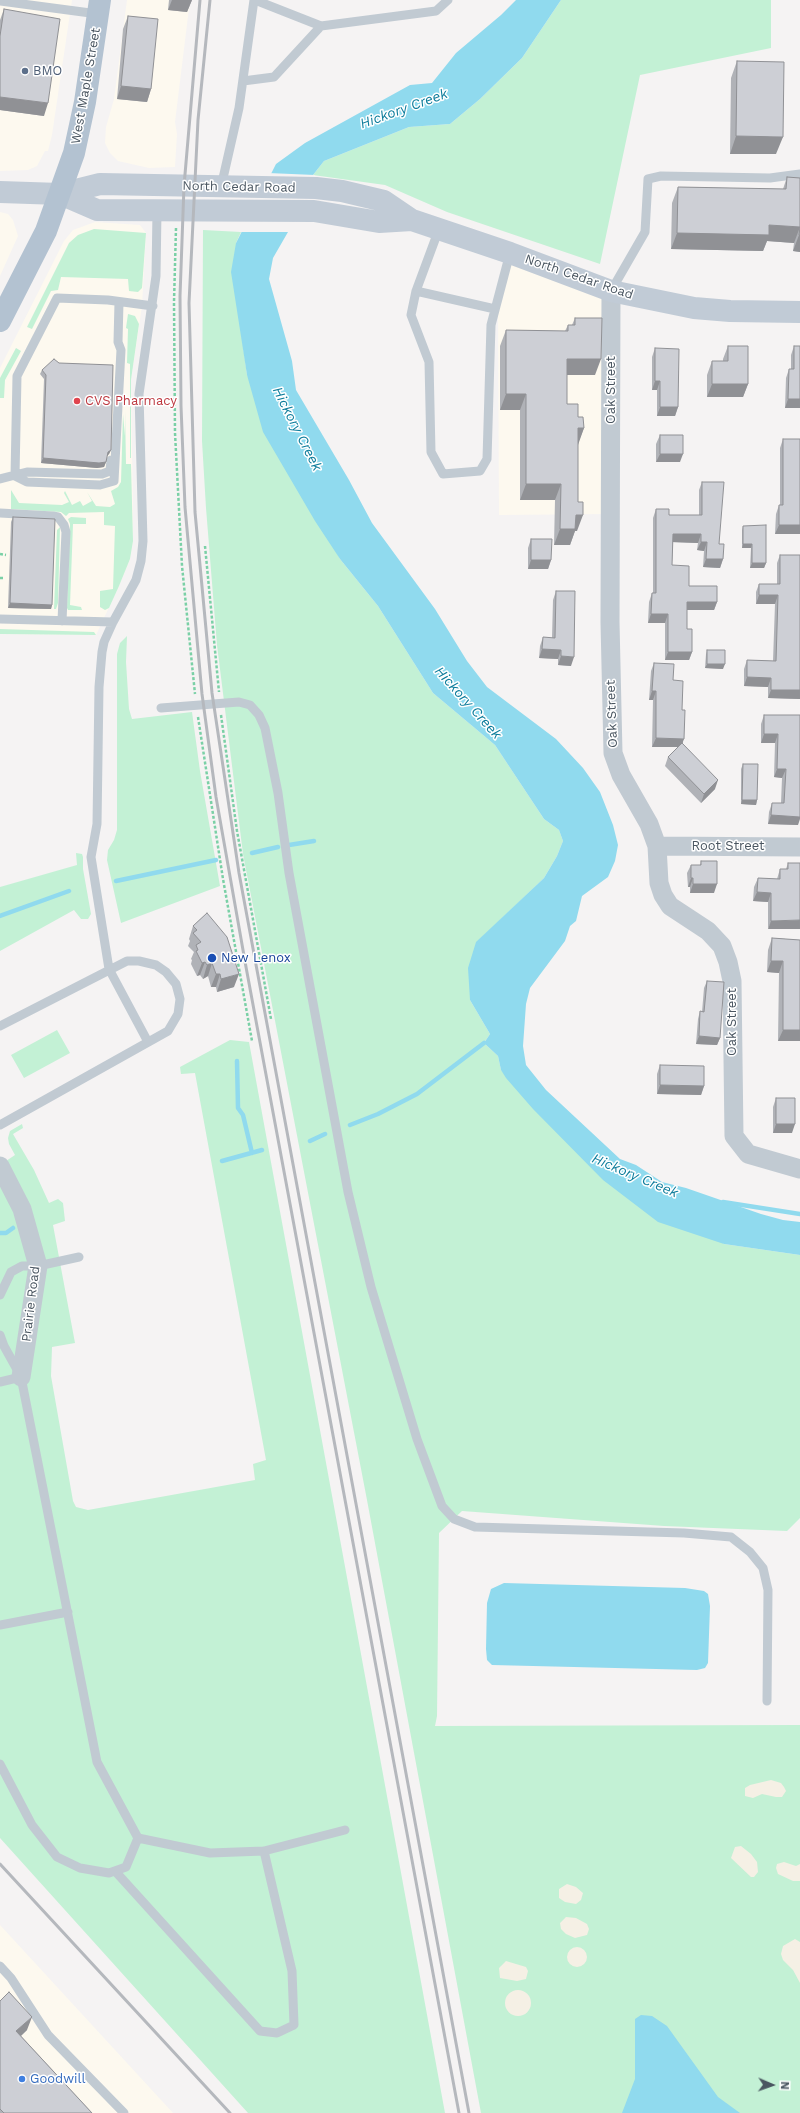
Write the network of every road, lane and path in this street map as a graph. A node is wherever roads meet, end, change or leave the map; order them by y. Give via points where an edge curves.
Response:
1 (254, 0) edge
2 (448, 0) edge
3 (0, 1) edge
4 (99, 7) edge
5 (321, 26) junction
6 (243, 81) junction
7 (800, 174) edge
8 (224, 187) junction
9 (0, 192) edge
10 (60, 194) junction
11 (157, 211) junction
12 (412, 220) junction
13 (176, 227) dead end
14 (439, 228) junction
15 (510, 253) junction
16 (416, 291) junction
17 (611, 291) junction
18 (119, 302) junction
19 (153, 306) junction
20 (495, 309) junction
21 (800, 312) edge
22 (0, 321) edge
23 (15, 476) junction
24 (0, 479) edge
25 (0, 513) edge
26 (205, 546) dead end
27 (0, 554) edge
28 (6, 555) dead end
29 (0, 578) edge
30 (5, 578) dead end
31 (0, 619) edge
32 (62, 621) junction
33 (113, 622) junction
34 (220, 703) junction
35 (196, 705) junction
36 (161, 708) dead end
37 (657, 846) junction
38 (800, 847) edge
39 (109, 969) junction
40 (271, 1019) dead end
41 (0, 1026) edge
42 (252, 1041) dead end
43 (148, 1042) junction
44 (0, 1125) edge
45 (0, 1166) edge
46 (800, 1169) edge
47 (79, 1257) dead end
48 (38, 1266) junction
49 (0, 1295) edge
50 (0, 1335) edge
51 (21, 1377) junction
52 (0, 1382) edge
53 (68, 1612) junction
54 (0, 1625) edge
55 (767, 1701) dead end
56 (0, 1764) edge
57 (345, 1830) dead end
58 (138, 1838) junction
59 (264, 1851) junction
60 (115, 1871) junction
61 (2, 1972) edge
62 (124, 2113) edge

1 - 5 lane
1 - 6 lane
2 - 5 lane via 436,11
3 - 4 lane
4 - 10 main road, West Maple Street via 85,102 74,153
5 - 6 lane via 274,77
6 - 8 lane
7 - 17 lane via 770,178 661,176 648,179 645,232
8 - 10 street, North Cedar Road via 100,184
8 - 12 street, North Cedar Road via 316,188 342,191 384,201
9 - 10 street, North Cedar Road
10 - 11 street, North Cedar Road via 97,210
10 - 22 main road, West Maple Street via 46,231
11 - 12 street, North Cedar Road via 314,211 379,222
11 - 19 lane
12 - 14 street, North Cedar Road
13 - 35 path via 174,433 182,566
14 - 15 street, North Cedar Road
14 - 16 lane
15 - 17 street, North Cedar Road
15 - 20 lane
16 - 20 lane
16 - 20 lane via 411,315 429,362 431,452 443,474 480,471 487,459 491,325
17 - 21 street, North Cedar Road via 694,308
17 - 37 street, Oak Street via 612,753 650,824
18 - 19 lane
18 - 23 lane via 57,298 17,376
18 - 23 lane via 116,478 111,483 100,485 26,482
19 - 33 lane via 139,394 143,541 141,561 136,580
23 - 24 lane
25 - 32 lane via 53,516 58,517 64,525 66,532
26 - 34 path
27 - 28 path
29 - 30 path
31 - 32 lane
32 - 33 lane
33 - 39 lane via 102,652 97,824 91,857
34 - 35 lane
34 - 40 path via 237,831
34 - 55 lane via 239,702 250,705 260,715 265,728 348,1192 372,1287 417,1439 442,1506 454,1519 475,1527 684,1533 731,1537 750,1552 763,1568 768,1590
35 - 36 lane
35 - 42 path via 222,879
37 - 38 street, Root Street
37 - 46 street, Oak Street via 659,883 663,895 670,906 708,931 722,946 728,962 732,981 734,1136 748,1154
39 - 41 lane
39 - 43 lane
39 - 43 lane via 127,961 139,961 156,965 176,984 180,999 178,1014 168,1032
43 - 44 lane
45 - 48 street, Prairie Road via 22,1209
47 - 48 lane
48 - 49 lane via 22,1266 11,1272
48 - 51 street, Prairie Road
50 - 51 lane
51 - 52 lane
51 - 53 lane
53 - 54 lane
53 - 58 lane via 97,1762
56 - 60 lane via 32,1825 57,1857 80,1868 109,1873
57 - 59 lane
58 - 59 lane via 210,1853
58 - 60 lane via 126,1867
59 - 60 lane via 292,1971 294,2025 276,2033 260,2031
61 - 62 lane via 48,2035

